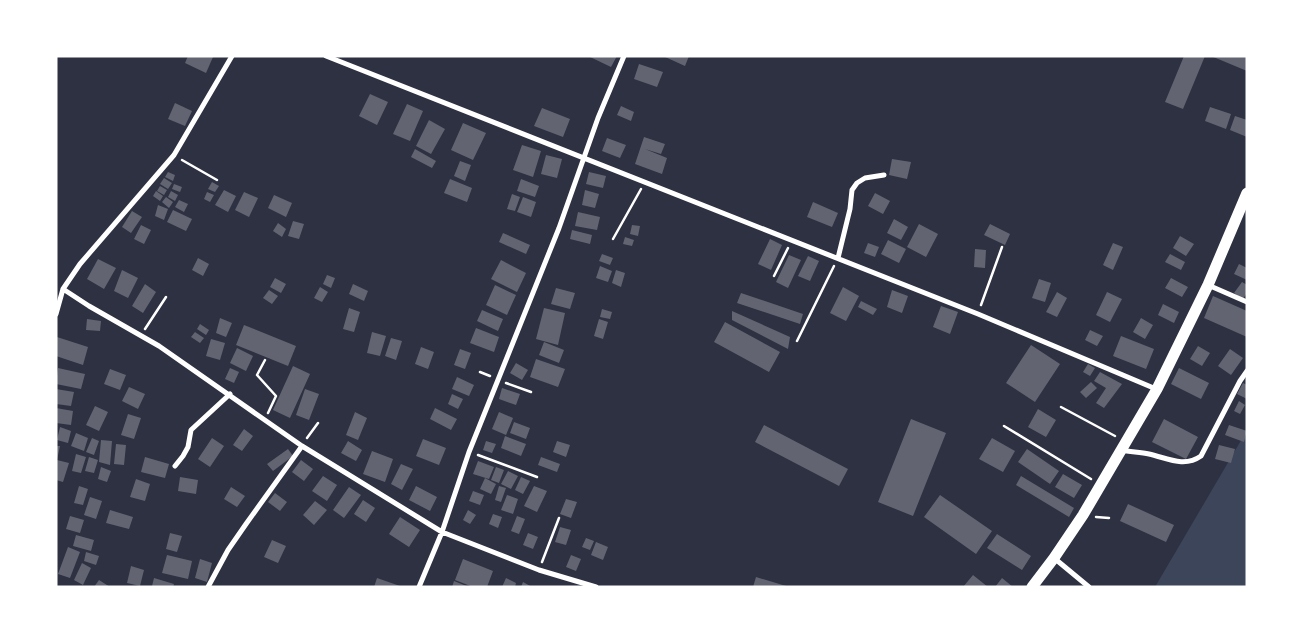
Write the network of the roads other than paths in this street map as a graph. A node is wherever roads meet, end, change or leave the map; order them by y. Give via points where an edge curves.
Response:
1 (232, 56) edge
2 (326, 56) edge
3 (624, 56) edge
4 (584, 158) junction
5 (884, 175) dead end
6 (1247, 193) edge
7 (838, 258) junction
8 (1208, 285) junction
9 (63, 289) junction
10 (1247, 302) edge
11 (56, 314) edge
12 (1247, 371) edge
13 (1157, 389) junction
14 (230, 394) junction
15 (302, 446) junction
16 (1123, 446) junction
17 (174, 466) dead end
18 (442, 532) junction
19 (1054, 558) junction
20 (208, 587) edge
21 (419, 587) edge
22 (596, 587) edge
23 (1032, 587) edge
24 (1088, 587) edge

1 - 9 street via 174,155 80,264
2 - 4 street
3 - 4 street
4 - 7 street
4 - 18 street via 469,452
5 - 7 street via 865,178 852,190
6 - 8 main road
7 - 13 street
8 - 10 street
8 - 13 main road
9 - 11 street
9 - 14 street via 142,335
12 - 16 street via 1201,456 1193,461 1175,462
13 - 16 main road
14 - 15 street
14 - 17 street via 191,430 188,447
15 - 18 street
15 - 20 street via 228,550
16 - 19 main road
18 - 21 street
18 - 22 street via 539,570
19 - 23 main road
19 - 24 street

